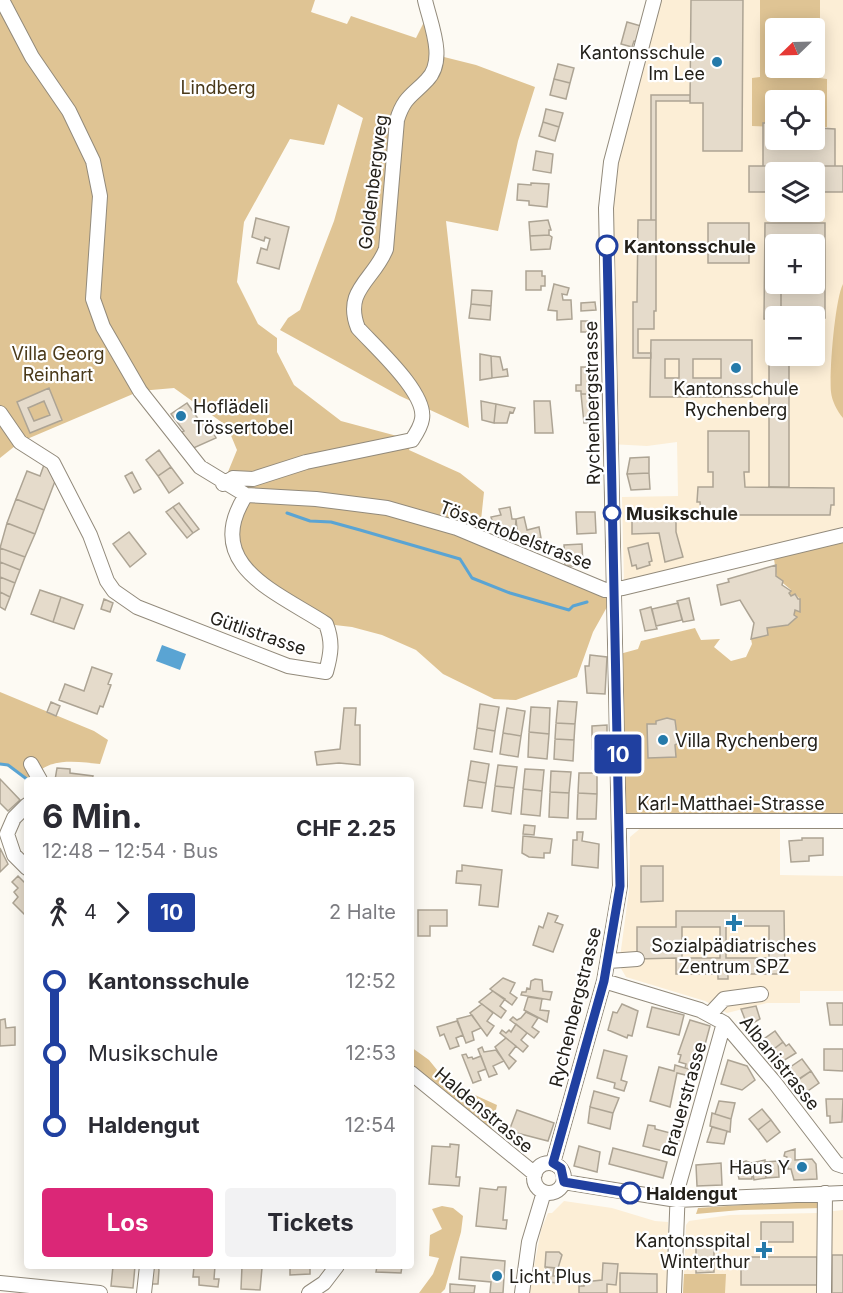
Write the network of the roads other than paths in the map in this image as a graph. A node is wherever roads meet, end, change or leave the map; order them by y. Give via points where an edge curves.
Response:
1 (3, 0) edge
2 (425, 0) edge
3 (654, 0) edge
4 (0, 413) edge
5 (223, 484) junction
6 (246, 495) junction
7 (843, 536) edge
8 (614, 590) junction
9 (31, 764) dead end
10 (38, 777) edge
11 (24, 808) edge
12 (620, 821) junction
13 (843, 821) edge
14 (24, 865) edge
15 (637, 959) dead end
16 (609, 961) junction
17 (604, 981) junction
18 (761, 994) dead end
19 (711, 1014) junction
20 (724, 1023) junction
21 (414, 1075) edge
22 (553, 1163) junction
23 (843, 1166) edge
24 (535, 1174) junction
25 (564, 1182) junction
26 (544, 1192) junction
27 (825, 1193) junction
28 (843, 1193) edge
29 (677, 1200) junction
30 (147, 1269) edge
31 (335, 1269) edge
32 (0, 1283) edge
33 (100, 1293) edge
34 (144, 1293) edge
35 (309, 1293) edge
36 (522, 1293) edge
37 (674, 1293) edge
38 (824, 1293) edge

1 - 5 street, Tössertobelstrasse via 32,57 69,111 93,161 100,196 93,299 103,327 140,391 200,467
2 - 5 street, Goldenbergweg via 436,64 429,79 401,107 386,249 353,301 358,328 416,392 423,417 418,430 412,440 306,462 253,479 233,478
3 - 8 street, Rychenbergstrasse via 611,162 606,208
4 - 6 street, Gütlistrasse via 20,442 53,463 114,591 137,607 288,666 326,672 332,638 326,624 245,571 232,551 231,528
5 - 6 street, Tössertobelstrasse
6 - 8 street, Tössertobelstrasse via 387,508 457,528 605,590
7 - 8 street, Tössertobelstrasse
8 - 12 street, Rychenbergstrasse
9 - 10 street
11 - 14 street via 7,834 14,855
12 - 13 street, Karl-Matthaei-Strasse
12 - 16 street, Rychenbergstrasse via 620,886
15 - 16 street
16 - 17 street, Rychenbergstrasse
17 - 19 street, Albanistrasse
17 - 22 street, Rychenbergstrasse
18 - 19 street via 724,999
19 - 20 street, Albanistrasse
20 - 23 street, Albanistrasse via 771,1087 837,1164
20 - 29 street, Brauerstrasse
21 - 24 street, Haldenstrasse
22 - 24 street, Haldenstrasse via 540,1166
22 - 25 street, Haldenstrasse via 561,1168
24 - 26 street, Haldenstrasse via 537,1187
25 - 26 street via 558,1190
25 - 29 street
26 - 36 street via 529,1242
27 - 28 street
27 - 29 street
27 - 38 street
29 - 37 street, Brauerstrasse
30 - 34 street
31 - 35 street
32 - 33 street

